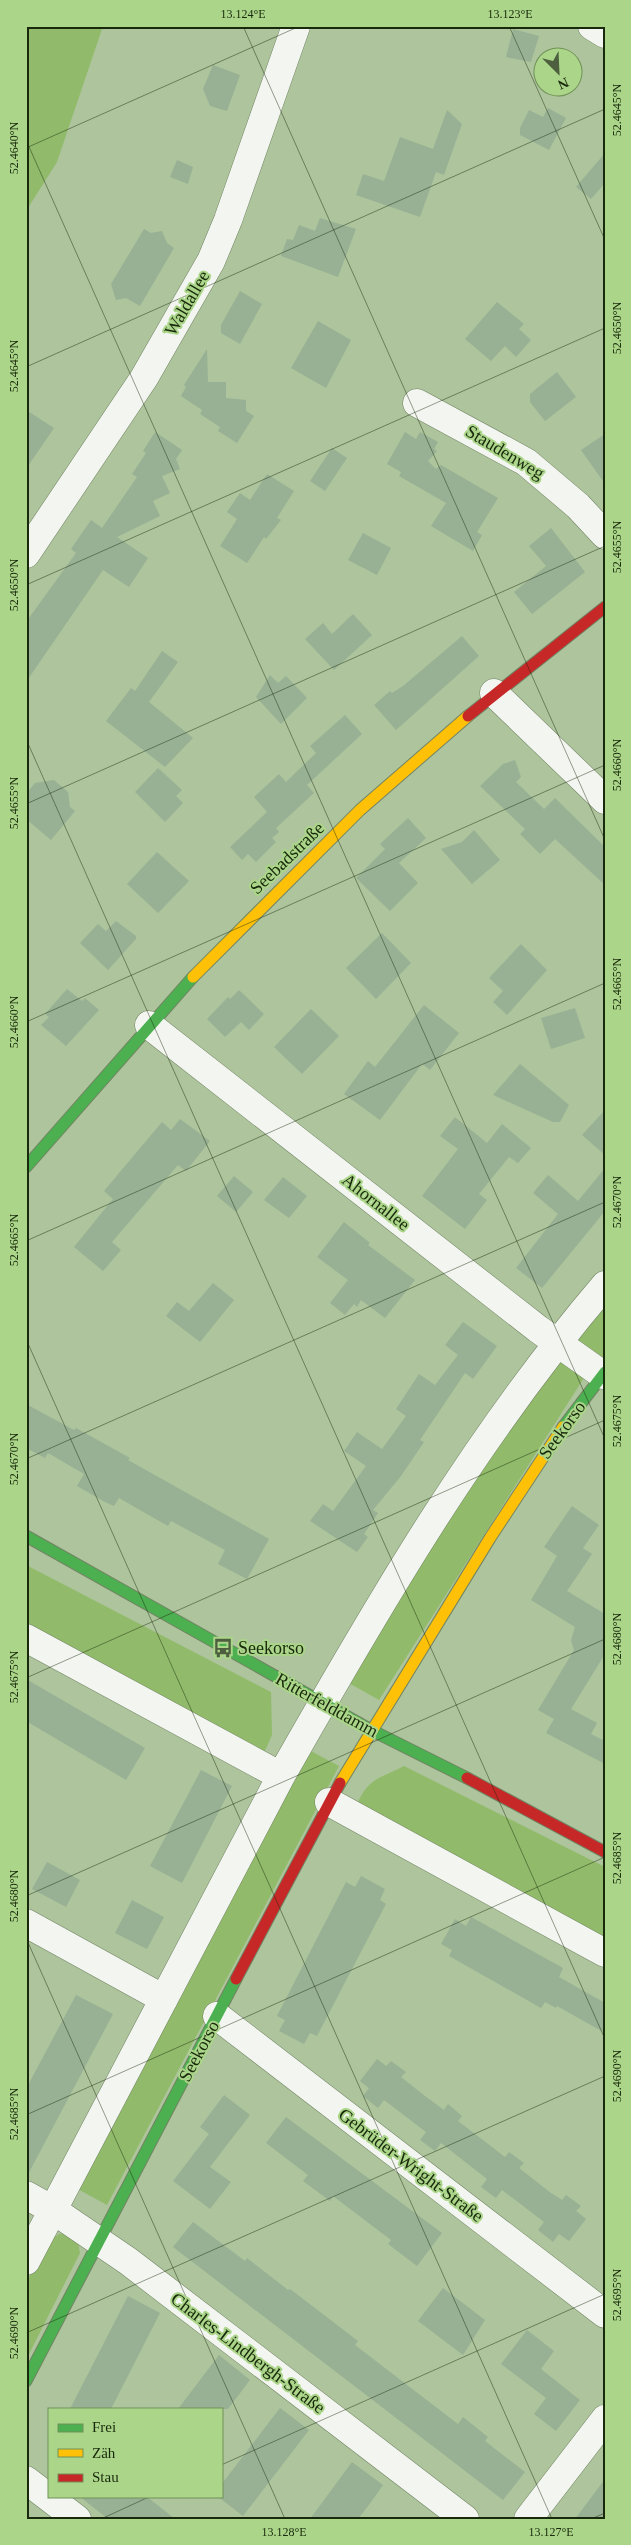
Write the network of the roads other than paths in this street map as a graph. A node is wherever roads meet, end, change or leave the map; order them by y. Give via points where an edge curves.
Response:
1 (296, 26) edge
2 (592, 26) edge
3 (605, 34) edge
4 (417, 403) dead end
5 (605, 535) edge
6 (26, 554) edge
7 (605, 607) edge
8 (494, 693) junction
9 (605, 800) edge
10 (149, 1025) junction
11 (26, 1167) edge
12 (605, 1285) edge
13 (557, 1341) junction
14 (604, 1375) edge
15 (26, 1536) edge
16 (26, 1638) edge
17 (323, 1703) junction
18 (371, 1730) junction
19 (281, 1776) junction
20 (329, 1802) junction
21 (605, 1852) edge
22 (26, 1922) edge
23 (605, 1953) edge
24 (164, 1999) junction
25 (217, 2016) junction
26 (26, 2195) edge
27 (53, 2210) junction
28 (99, 2242) junction
29 (26, 2261) edge
30 (605, 2314) edge
31 (26, 2381) edge
32 (605, 2419) edge
33 (26, 2480) edge
34 (48, 2496) edge
35 (50, 2498) edge
36 (78, 2519) edge
37 (465, 2519) edge
38 (528, 2519) edge

1 - 6 street, Waldallee via 211,262 144,378
2 - 3 street
4 - 5 street, Staudenweg via 522,459 548,478
7 - 8 street, Seebadstraße
8 - 9 street
8 - 10 street, Seebadstraße via 360,810 223,945
10 - 11 street, Seebadstraße
10 - 13 street, Ahornallee
12 - 13 street
13 - 14 street, Ahornallee
13 - 17 street via 440,1506
14 - 18 street, Seekorso via 493,1532
15 - 17 street, Ritterfelddamm
16 - 19 street
17 - 18 street, Ritterfelddamm
17 - 19 street
18 - 20 street, Seekorso
18 - 21 street, Ritterfelddamm via 507,1798
19 - 24 street
20 - 23 street
20 - 25 street, Seekorso
22 - 24 street
24 - 27 street
25 - 28 street, Seekorso
25 - 30 street, Gebrüder-Wright-Straße
26 - 27 street, Charles-Lindbergh-Straße
27 - 28 street, Charles-Lindbergh-Straße
27 - 29 street
28 - 31 street, Seekorso
28 - 37 street, Charles-Lindbergh-Straße
32 - 38 street
33 - 34 street
35 - 36 street

